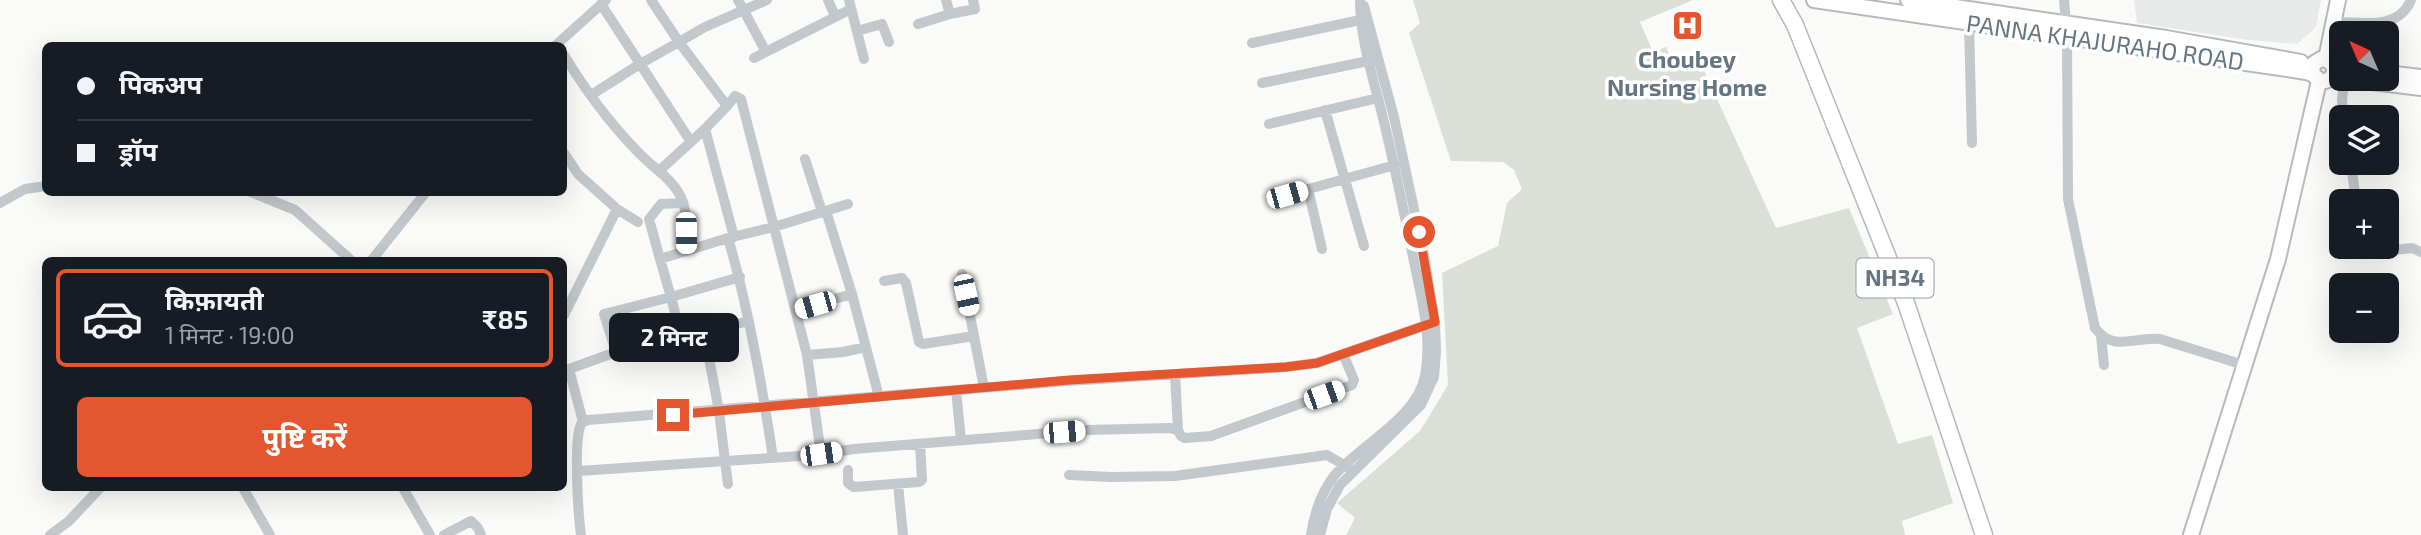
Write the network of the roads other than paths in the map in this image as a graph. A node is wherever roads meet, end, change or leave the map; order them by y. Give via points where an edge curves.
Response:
1 (650, 0) edge
2 (767, 0) edge
3 (828, 0) edge
4 (946, 0) edge
5 (973, 0) edge
6 (1781, 0) edge
7 (1792, 0) edge
8 (1814, 0) edge
9 (1909, 0) edge
10 (2064, 0) edge
11 (2338, 0) edge
12 (2411, 0) edge
13 (1360, 1) edge
14 (604, 2) edge
15 (850, 4) edge
16 (741, 5) edge
17 (950, 14) junction
18 (835, 16) junction
19 (1364, 19) junction
20 (2334, 21) edge
21 (2364, 21) edge
22 (1969, 23) junction
23 (918, 24) dead end
24 (1796, 25) junction
25 (2066, 30) junction
26 (857, 31) junction
27 (560, 42) edge
28 (679, 42) junction
29 (888, 42) dead end
30 (1252, 43) dead end
31 (766, 52) junction
32 (754, 58) dead end
33 (567, 59) edge
34 (864, 59) dead end
35 (1368, 61) junction
36 (640, 64) junction
37 (2329, 72) edge
38 (2399, 73) edge
39 (2421, 76) edge
40 (2329, 79) edge
41 (1262, 83) dead end
42 (2399, 84) edge
43 (2421, 88) edge
44 (591, 95) junction
45 (1378, 98) junction
46 (727, 106) junction
47 (1325, 110) junction
48 (1269, 124) dead end
49 (705, 129) junction
50 (691, 142) junction
51 (1972, 143) dead end
52 (567, 158) edge
53 (806, 159) dead end
54 (1395, 165) junction
55 (660, 170) junction
56 (1345, 178) junction
57 (42, 187) edge
58 (1308, 189) junction
59 (1287, 195) dead end
60 (261, 196) edge
61 (423, 196) edge
62 (0, 203) edge
63 (683, 203) junction
64 (848, 204) dead end
65 (617, 209) junction
66 (824, 212) junction
67 (638, 222) dead end
68 (774, 227) junction
69 (731, 237) junction
70 (1364, 246) dead end
71 (1321, 249) dead end
72 (2399, 249) edge
73 (686, 251) junction
74 (2421, 252) edge
75 (348, 257) edge
76 (374, 257) edge
77 (660, 259) junction
78 (962, 274) dead end
79 (740, 277) junction
80 (884, 281) dead end
81 (852, 294) junction
82 (671, 297) junction
83 (567, 309) edge
84 (796, 310) junction
85 (749, 321) junction
86 (1431, 324) junction
87 (705, 332) junction
88 (681, 336) junction
89 (974, 336) junction
90 (2101, 336) junction
91 (866, 347) junction
92 (616, 352) junction
93 (1343, 354) junction
94 (807, 355) junction
95 (2104, 365) dead end
96 (2244, 365) junction
97 (1175, 374) junction
98 (984, 388) junction
99 (956, 390) junction
100 (879, 397) junction
101 (813, 403) junction
102 (765, 407) junction
103 (719, 411) junction
104 (583, 422) junction
105 (1178, 430) junction
106 (961, 440) junction
107 (920, 444) junction
108 (821, 454) junction
109 (773, 458) junction
110 (725, 461) junction
111 (1349, 467) junction
112 (848, 470) dead end
113 (579, 471) junction
114 (1069, 475) dead end
115 (728, 484) dead end
116 (898, 484) junction
117 (97, 491) edge
118 (245, 491) edge
119 (405, 491) edge
120 (50, 535) edge
121 (270, 535) edge
122 (430, 535) edge
123 (444, 535) edge
124 (481, 535) edge
125 (581, 535) edge
126 (903, 535) edge
127 (1311, 535) edge
128 (1320, 535) edge
129 (1984, 535) edge
130 (2191, 535) edge

1 - 28 street
2 - 16 street
3 - 18 street
4 - 17 street
5 - 17 street via 975,9
6 - 24 highway, NH34
7 - 24 highway, NH34
8 - 22 main road, PANNA KHAJURAHO ROAD
9 - 25 main road, PANNA KHAJURAHO ROAD
10 - 25 street
11 - 20 main road
12 - 21 street via 2403,15 2394,20
13 - 19 street via 1365,7
14 - 27 street
14 - 36 street
15 - 18 street
15 - 26 street
16 - 28 street
16 - 31 street
17 - 23 street
18 - 31 street
19 - 30 street
19 - 35 street
19 - 86 street via 1397,130 1424,255
22 - 25 main road, PANNA KHAJURAHO ROAD
22 - 51 street
24 - 129 highway, NH34 via 1906,303
25 - 37 main road, PANNA KHAJURAHO ROAD via 2151,48
25 - 90 street via 2068,199 2095,328
26 - 29 street via 882,24
26 - 34 street
28 - 36 street
28 - 46 street
31 - 32 street
33 - 44 street
35 - 41 street
35 - 45 street
36 - 44 street
36 - 50 street
38 - 39 main road
40 - 96 main road
42 - 43 main road, PANNA KHAJURAHO ROAD
44 - 55 street via 637,151
45 - 47 street
45 - 54 street
46 - 49 street
46 - 68 street via 738,96 744,105
47 - 48 street
47 - 56 street
49 - 50 street
49 - 69 street
50 - 55 street
52 - 65 street via 578,174
53 - 66 street
54 - 56 street
54 - 86 street
55 - 63 street
56 - 58 street
56 - 70 street
57 - 62 street via 25,189
58 - 59 street
58 - 71 street
60 - 75 street via 295,209
61 - 76 street
63 - 73 street
63 - 77 street via 661,204 649,219
64 - 66 street
65 - 67 street
65 - 83 street
66 - 68 street
66 - 81 street
68 - 69 street
68 - 84 street
69 - 73 street
69 - 79 street
72 - 74 street
73 - 77 street
77 - 82 street
78 - 89 street
79 - 82 street
79 - 85 street
80 - 89 street via 902,278 906,283 916,338 923,344
81 - 84 street
81 - 91 street
82 - 88 street
82 - 92 street via 604,314
84 - 94 street
85 - 87 street
85 - 102 street
86 - 93 street
86 - 111 street via 1436,351 1426,398 1407,421
87 - 88 street
87 - 103 street
88 - 92 street
89 - 98 street
90 - 95 street
90 - 96 street via 2122,343 2160,339
91 - 94 street
91 - 100 street
92 - 104 street via 569,369
93 - 97 street via 1286,367
93 - 105 street via 1352,385 1211,436 1185,438
94 - 101 street
96 - 130 main road
97 - 98 street
97 - 105 street
98 - 99 street
99 - 100 street
99 - 106 street
100 - 101 street
101 - 102 street
101 - 108 street
102 - 103 street
102 - 109 street
103 - 104 street
103 - 110 street
104 - 113 street
105 - 106 street via 1088,430
106 - 107 street
107 - 108 street
107 - 116 street via 922,480
108 - 109 street
109 - 110 street
110 - 113 street
110 - 115 street
111 - 114 street via 1327,455 1174,476
111 - 127 street via 1332,479 1322,496
111 - 128 street
112 - 116 street via 848,483 854,487
113 - 125 street
116 - 126 street
117 - 120 street
118 - 121 street
119 - 122 street
123 - 124 street via 471,521

